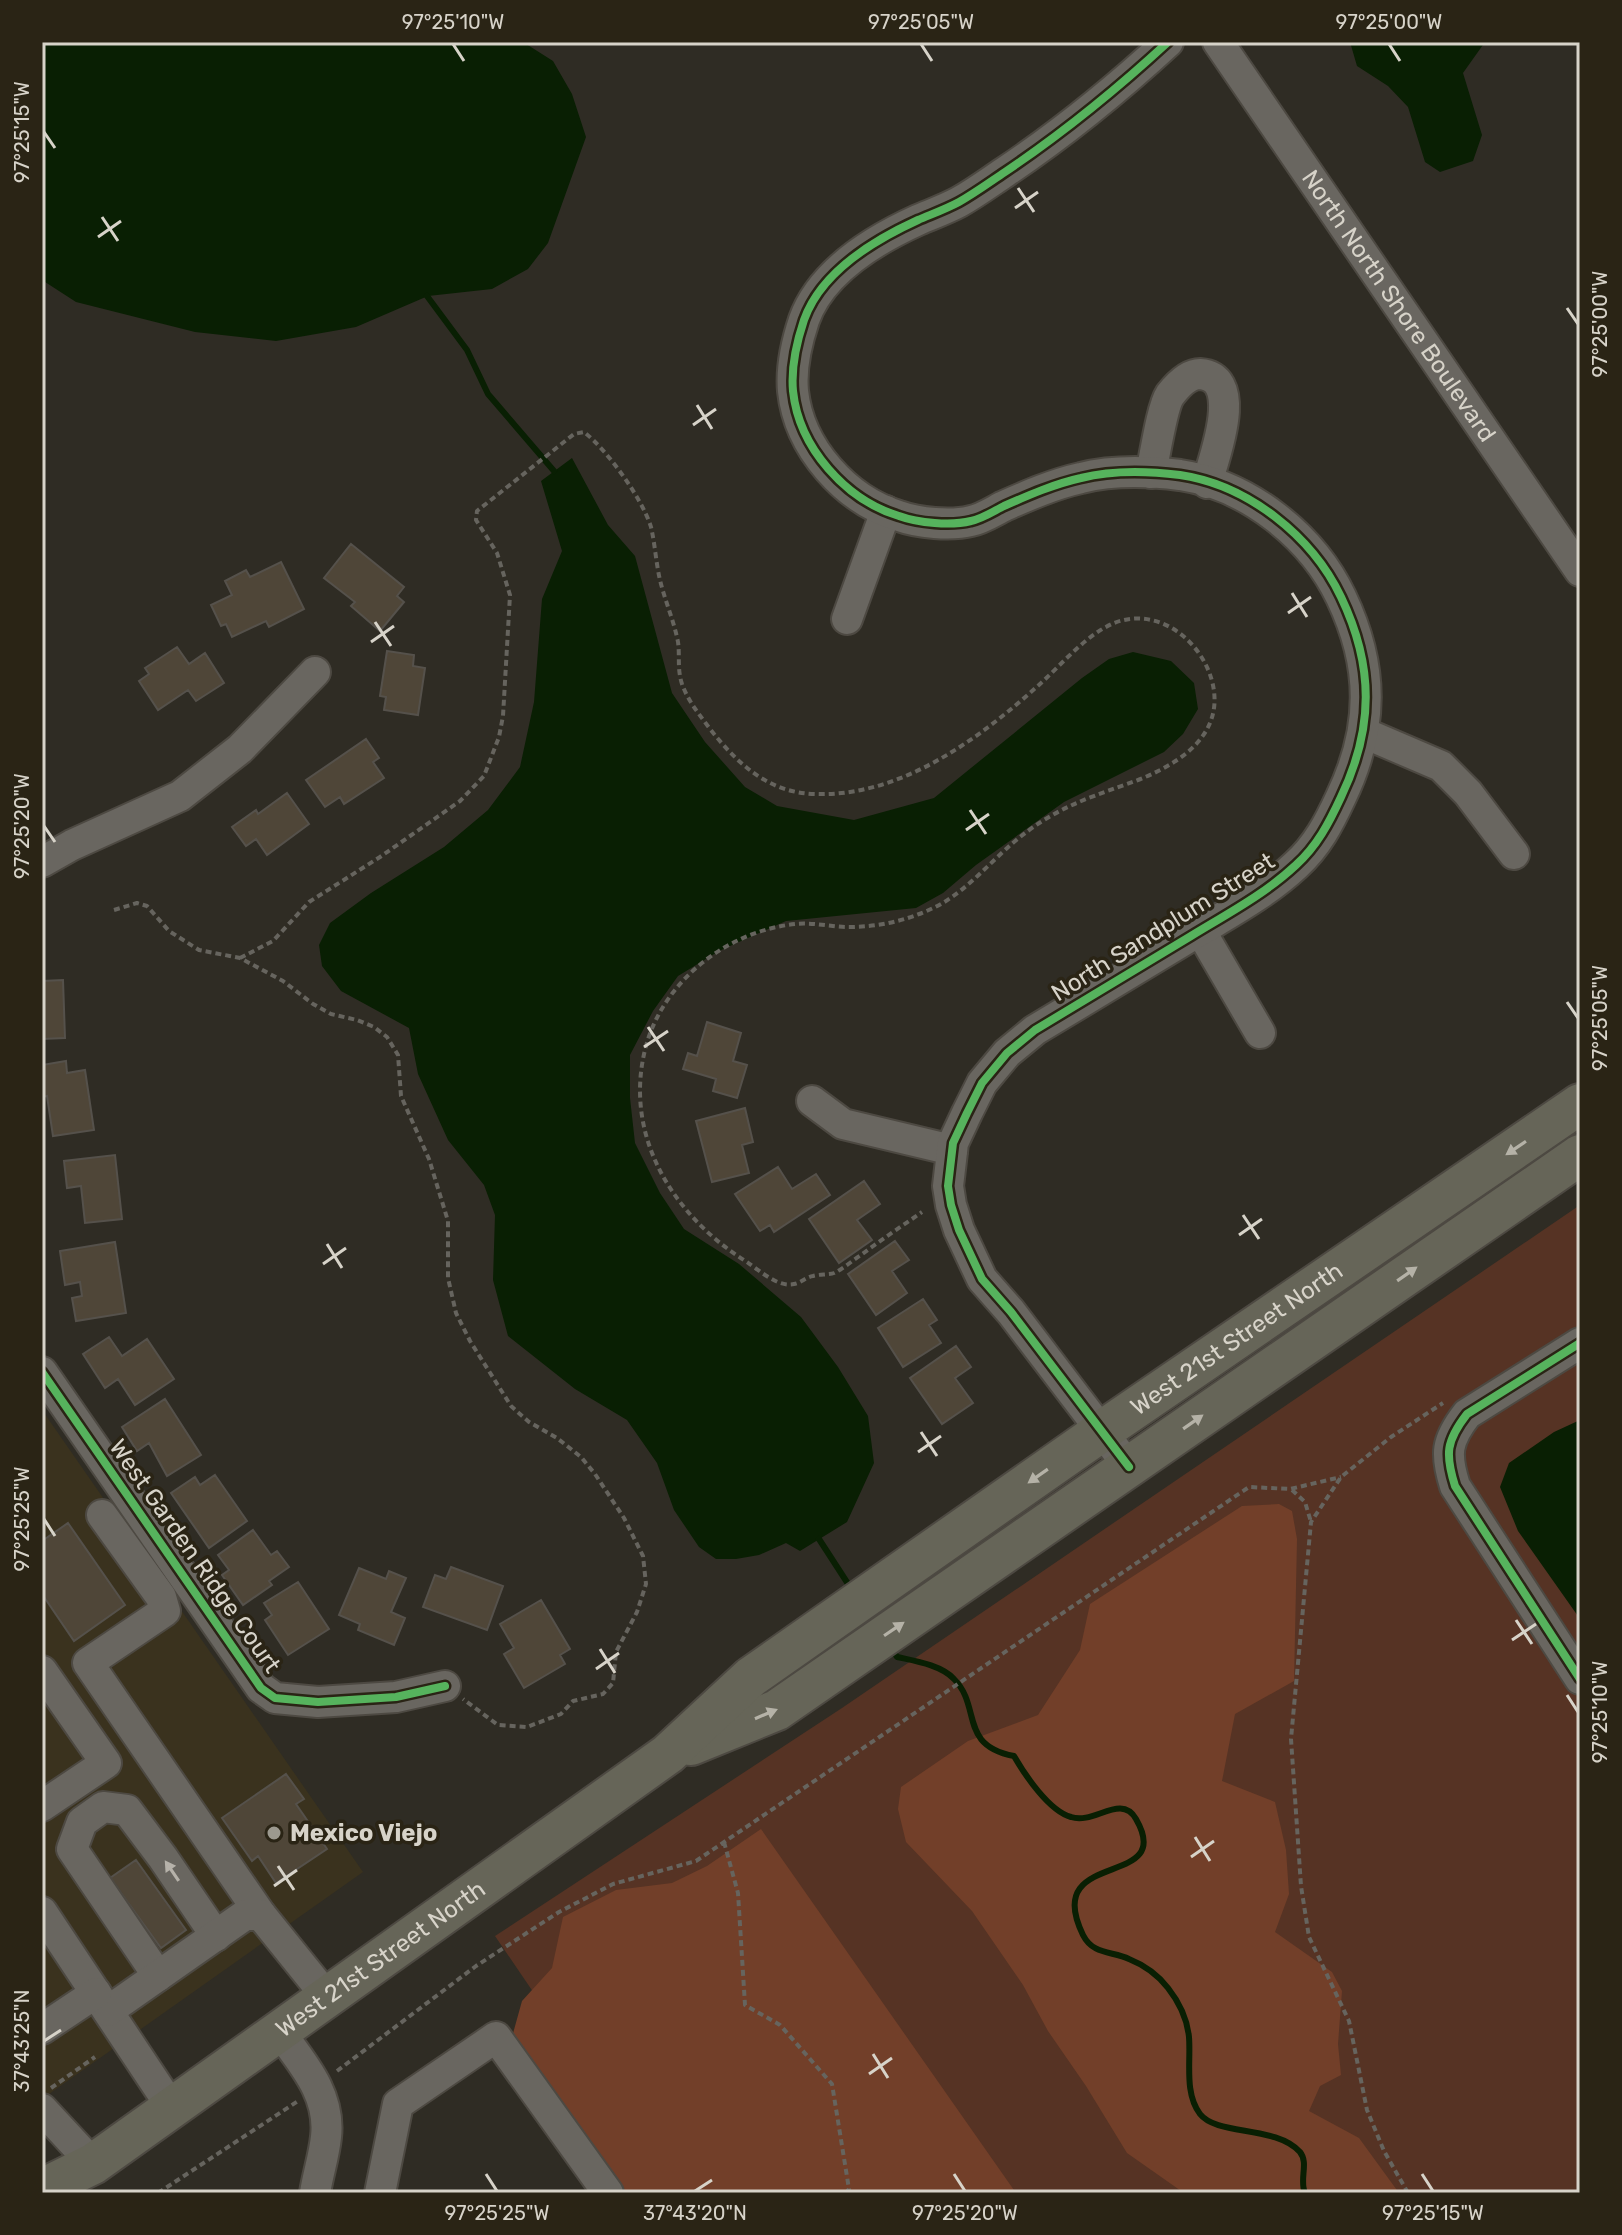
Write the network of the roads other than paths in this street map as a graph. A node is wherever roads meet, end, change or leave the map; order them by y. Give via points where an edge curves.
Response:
1 (1168, 42) edge
2 (1218, 42) edge
3 (1151, 473) junction
4 (1207, 483) junction
5 (886, 511) junction
6 (1580, 570) edge
7 (847, 619) dead end
8 (315, 672) dead end
9 (1364, 733) junction
10 (1514, 854) dead end
11 (42, 862) edge
12 (1200, 930) junction
13 (1260, 1033) dead end
14 (812, 1101) dead end
15 (1580, 1104) edge
16 (952, 1150) junction
17 (1580, 1155) edge
18 (1580, 1343) edge
19 (42, 1372) edge
20 (1102, 1431) junction
21 (1129, 1467) junction
22 (102, 1515) dead end
23 (88, 1663) junction
24 (1580, 1679) edge
25 (46, 1684) edge
26 (445, 1686) road end
27 (668, 1754) junction
28 (42, 1806) edge
29 (42, 1912) edge
30 (261, 1915) junction
31 (216, 1936) junction
32 (158, 1976) junction
33 (327, 1997) junction
34 (102, 2002) junction
35 (42, 2029) edge
36 (279, 2031) junction
37 (172, 2108) junction
38 (42, 2109) edge
39 (81, 2179) edge
40 (42, 2189) edge
41 (315, 2193) edge
42 (380, 2193) edge
43 (608, 2193) edge

1 - 5 street, North Sandplum Street via 1112,94 1010,168 855,257 829,280 806,315 796,348 793,391 806,436 832,474 862,501
2 - 6 street, North North Shore Boulevard
3 - 4 street, North Sandplum Street
3 - 4 street via 1169,397 1187,377 1200,374 1215,381 1225,403
3 - 5 street, North Sandplum Street via 1083,477 971,521 902,518
4 - 9 street, North Sandplum Street via 1268,512 1301,539 1330,574 1350,616 1361,657 1367,695
5 - 7 street
8 - 11 street via 240,749 180,796
9 - 10 street via 1441,766
9 - 12 street, North Sandplum Street via 1349,781 1319,840 1260,895
12 - 13 street
12 - 16 street, North Sandplum Street via 1035,1030 1007,1053 982,1083
14 - 16 street via 843,1124
15 -> 20 main road, West 21st Street North
16 - 20 street, North Sandplum Street via 951,1205 982,1279
21 -> 17 main road, West 21st Street North
18 - 24 street via 1467,1414 1448,1448 1455,1486
19 - 26 street, West Garden Ridge Court via 261,1688 275,1698 318,1702 396,1697
20 - 21 street, North Sandplum Street
20 -> 27 main road, West 21st Street North via 751,1677
27 -> 21 main road, West 21st Street North via 777,1710
22 - 23 street via 161,1597 165,1611
23 - 25 street
23 - 30 street
25 - 28 street via 106,1763
27 - 33 main road, West 21st Street North
29 - 34 street
30 - 31 street via 245,1915
30 - 33 street
31 - 32 street
31 -> 32 street via 127,1810 103,1807 82,1822 72,1849
32 - 34 street
33 - 36 main road, West 21st Street North
34 - 35 street
34 - 37 street
36 - 37 main road, West 21st Street North
36 - 41 street via 318,2086 325,2106 326,2135
37 - 39 main road, West 21st Street North
38 - 39 street
39 - 40 main road, West 21st Street North
42 - 43 street via 398,2104 496,2037

